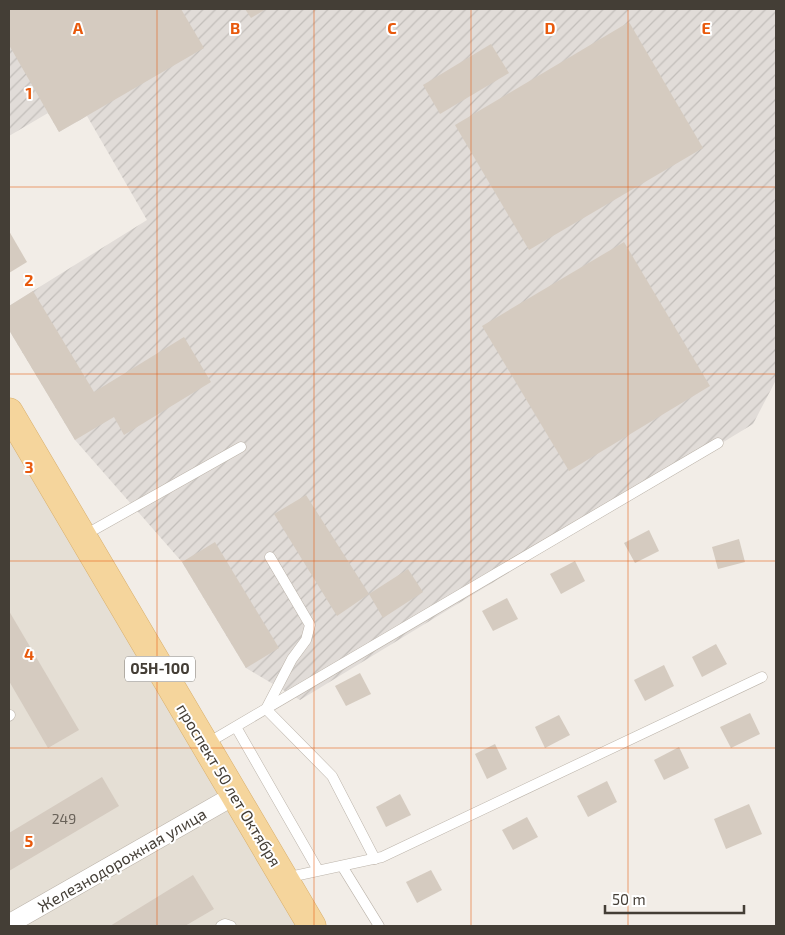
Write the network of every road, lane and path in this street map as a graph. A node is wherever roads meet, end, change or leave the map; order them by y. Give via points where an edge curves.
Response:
1 (9, 412) edge
2 (718, 443) dead end
3 (241, 447) dead end
4 (82, 537) junction
5 (270, 557) dead end
6 (762, 678) dead end
7 (266, 709) junction
8 (236, 727) junction
9 (205, 745) junction
10 (235, 794) junction
11 (375, 859) junction
12 (342, 866) junction
13 (318, 870) junction
14 (284, 878) junction
15 (9, 924) edge
16 (221, 926) edge
17 (231, 926) edge
18 (312, 926) edge
19 (379, 926) edge

1 - 4 main road, проспект 50 лет Октября / 05Н-100
2 - 7 lane
3 - 4 lane
4 - 9 main road, проспект 50 лет Октября / 05Н-100
5 - 7 lane via 310,626 306,640 292,659
6 - 11 lane
7 - 8 lane
7 - 11 lane via 332,776
8 - 9 lane
8 - 13 lane
9 - 10 main road, проспект 50 лет Октября / 05Н-100
10 - 14 main road, проспект 50 лет Октября / 05Н-100
10 - 15 street, Железнодорожная улица
11 - 12 lane
12 - 13 lane
12 - 19 lane
13 - 14 lane
14 - 18 main road, проспект 50 лет Октября / 05Н-100
16 - 17 lane

